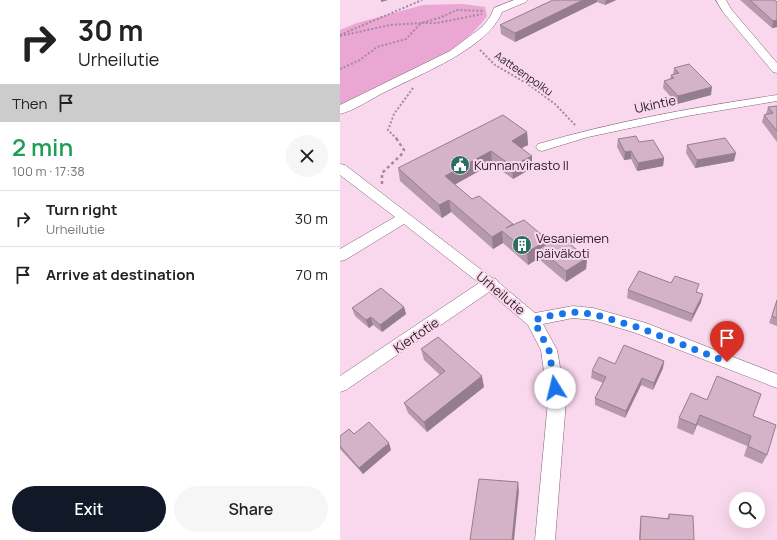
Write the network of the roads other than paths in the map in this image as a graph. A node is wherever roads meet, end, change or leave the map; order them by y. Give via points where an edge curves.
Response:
1 (492, 0) edge
2 (523, 0) edge
3 (721, 0) edge
4 (498, 10) junction
5 (777, 70) edge
6 (777, 98) edge
7 (340, 110) edge
8 (542, 147) dead end
9 (340, 168) edge
10 (404, 218) junction
11 (340, 256) edge
12 (490, 283) junction
13 (534, 321) junction
14 (777, 381) edge
15 (340, 385) edge
16 (545, 540) edge

1 - 4 street
2 - 4 street
3 - 5 street
4 - 7 street via 497,16 487,27 447,57
6 - 8 street, Ukintie via 687,112 585,134
9 - 10 street, Urheilutie
10 - 11 street
10 - 12 street, Urheilutie
12 - 13 street, Urheilutie
12 - 15 street, Kiertotie
13 - 14 street, Urheilutie via 542,317 573,312 593,314 640,328
13 - 16 street via 549,350 557,401

